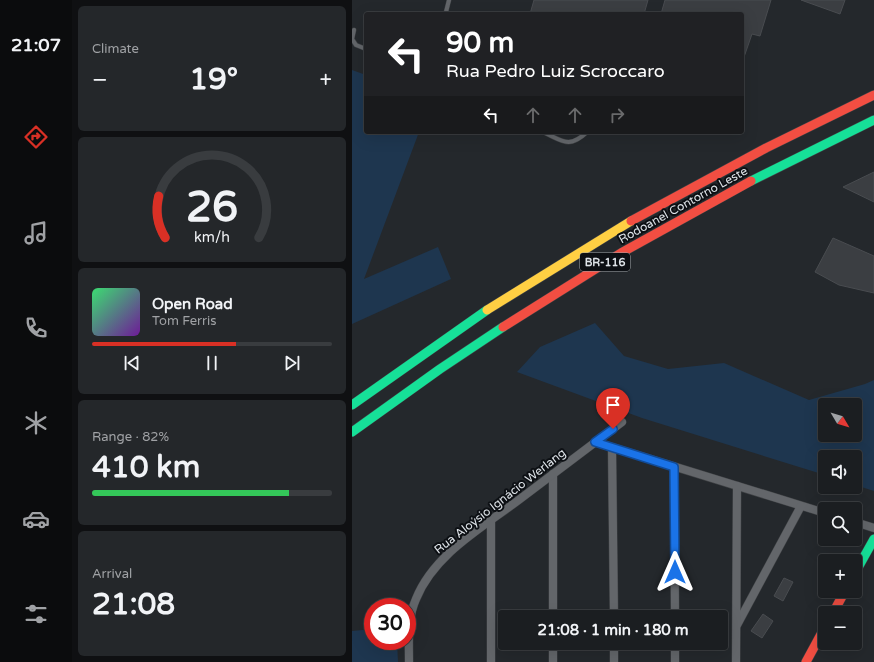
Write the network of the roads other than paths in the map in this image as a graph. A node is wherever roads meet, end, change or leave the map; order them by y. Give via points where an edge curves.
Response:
1 (449, 0) edge
2 (446, 12) dead end
3 (354, 30) dead end
4 (352, 39) edge
5 (352, 39) edge
6 (364, 48) edge
7 (874, 96) edge
8 (874, 120) edge
9 (548, 134) edge
10 (586, 134) edge
11 (352, 405) edge
12 (622, 422) dead end
13 (352, 432) edge
14 (595, 442) junction
15 (612, 448) junction
16 (674, 467) junction
17 (553, 474) junction
18 (737, 486) junction
19 (801, 506) junction
20 (818, 511) edge
21 (492, 520) junction
22 (862, 524) edge
23 (874, 528) edge
24 (874, 539) edge
25 (862, 561) edge
26 (553, 610) edge
27 (614, 610) edge
28 (675, 610) edge
29 (736, 626) junction
30 (818, 640) edge
31 (553, 650) edge
32 (614, 650) edge
33 (675, 650) edge
34 (409, 662) edge
35 (491, 662) edge
36 (553, 662) edge
37 (614, 662) edge
38 (675, 662) edge
39 (736, 662) edge
40 (806, 662) edge

1 - 2 lane
3 - 5 lane
4 - 6 lane via 356,45
7 - 11 main road, Rodoanel Contorno Leste / BR-116 via 794,133 594,243 457,330
8 - 13 main road, Rodoanel Contorno Leste / BR-116 via 785,163 582,275 476,343
9 - 10 lane via 568,143 578,141
12 - 14 street, Rua Aloýsio Ignácio Werlang
14 - 15 street
14 - 17 street, Rua Aloýsio Ignácio Werlang
15 - 16 street
15 - 27 street
16 - 18 street
16 - 28 street
17 - 21 street, Rua Aloýsio Ignácio Werlang
17 - 26 street
18 - 19 street
18 - 29 street
19 - 20 street
19 - 29 street
21 - 34 street, Rua Aloýsio Ignácio Werlang via 443,559 421,588 412,612
21 - 35 street
22 - 23 street
24 - 25 main road
29 - 39 street
30 - 40 main road
31 - 36 street
32 - 37 street
33 - 38 street

